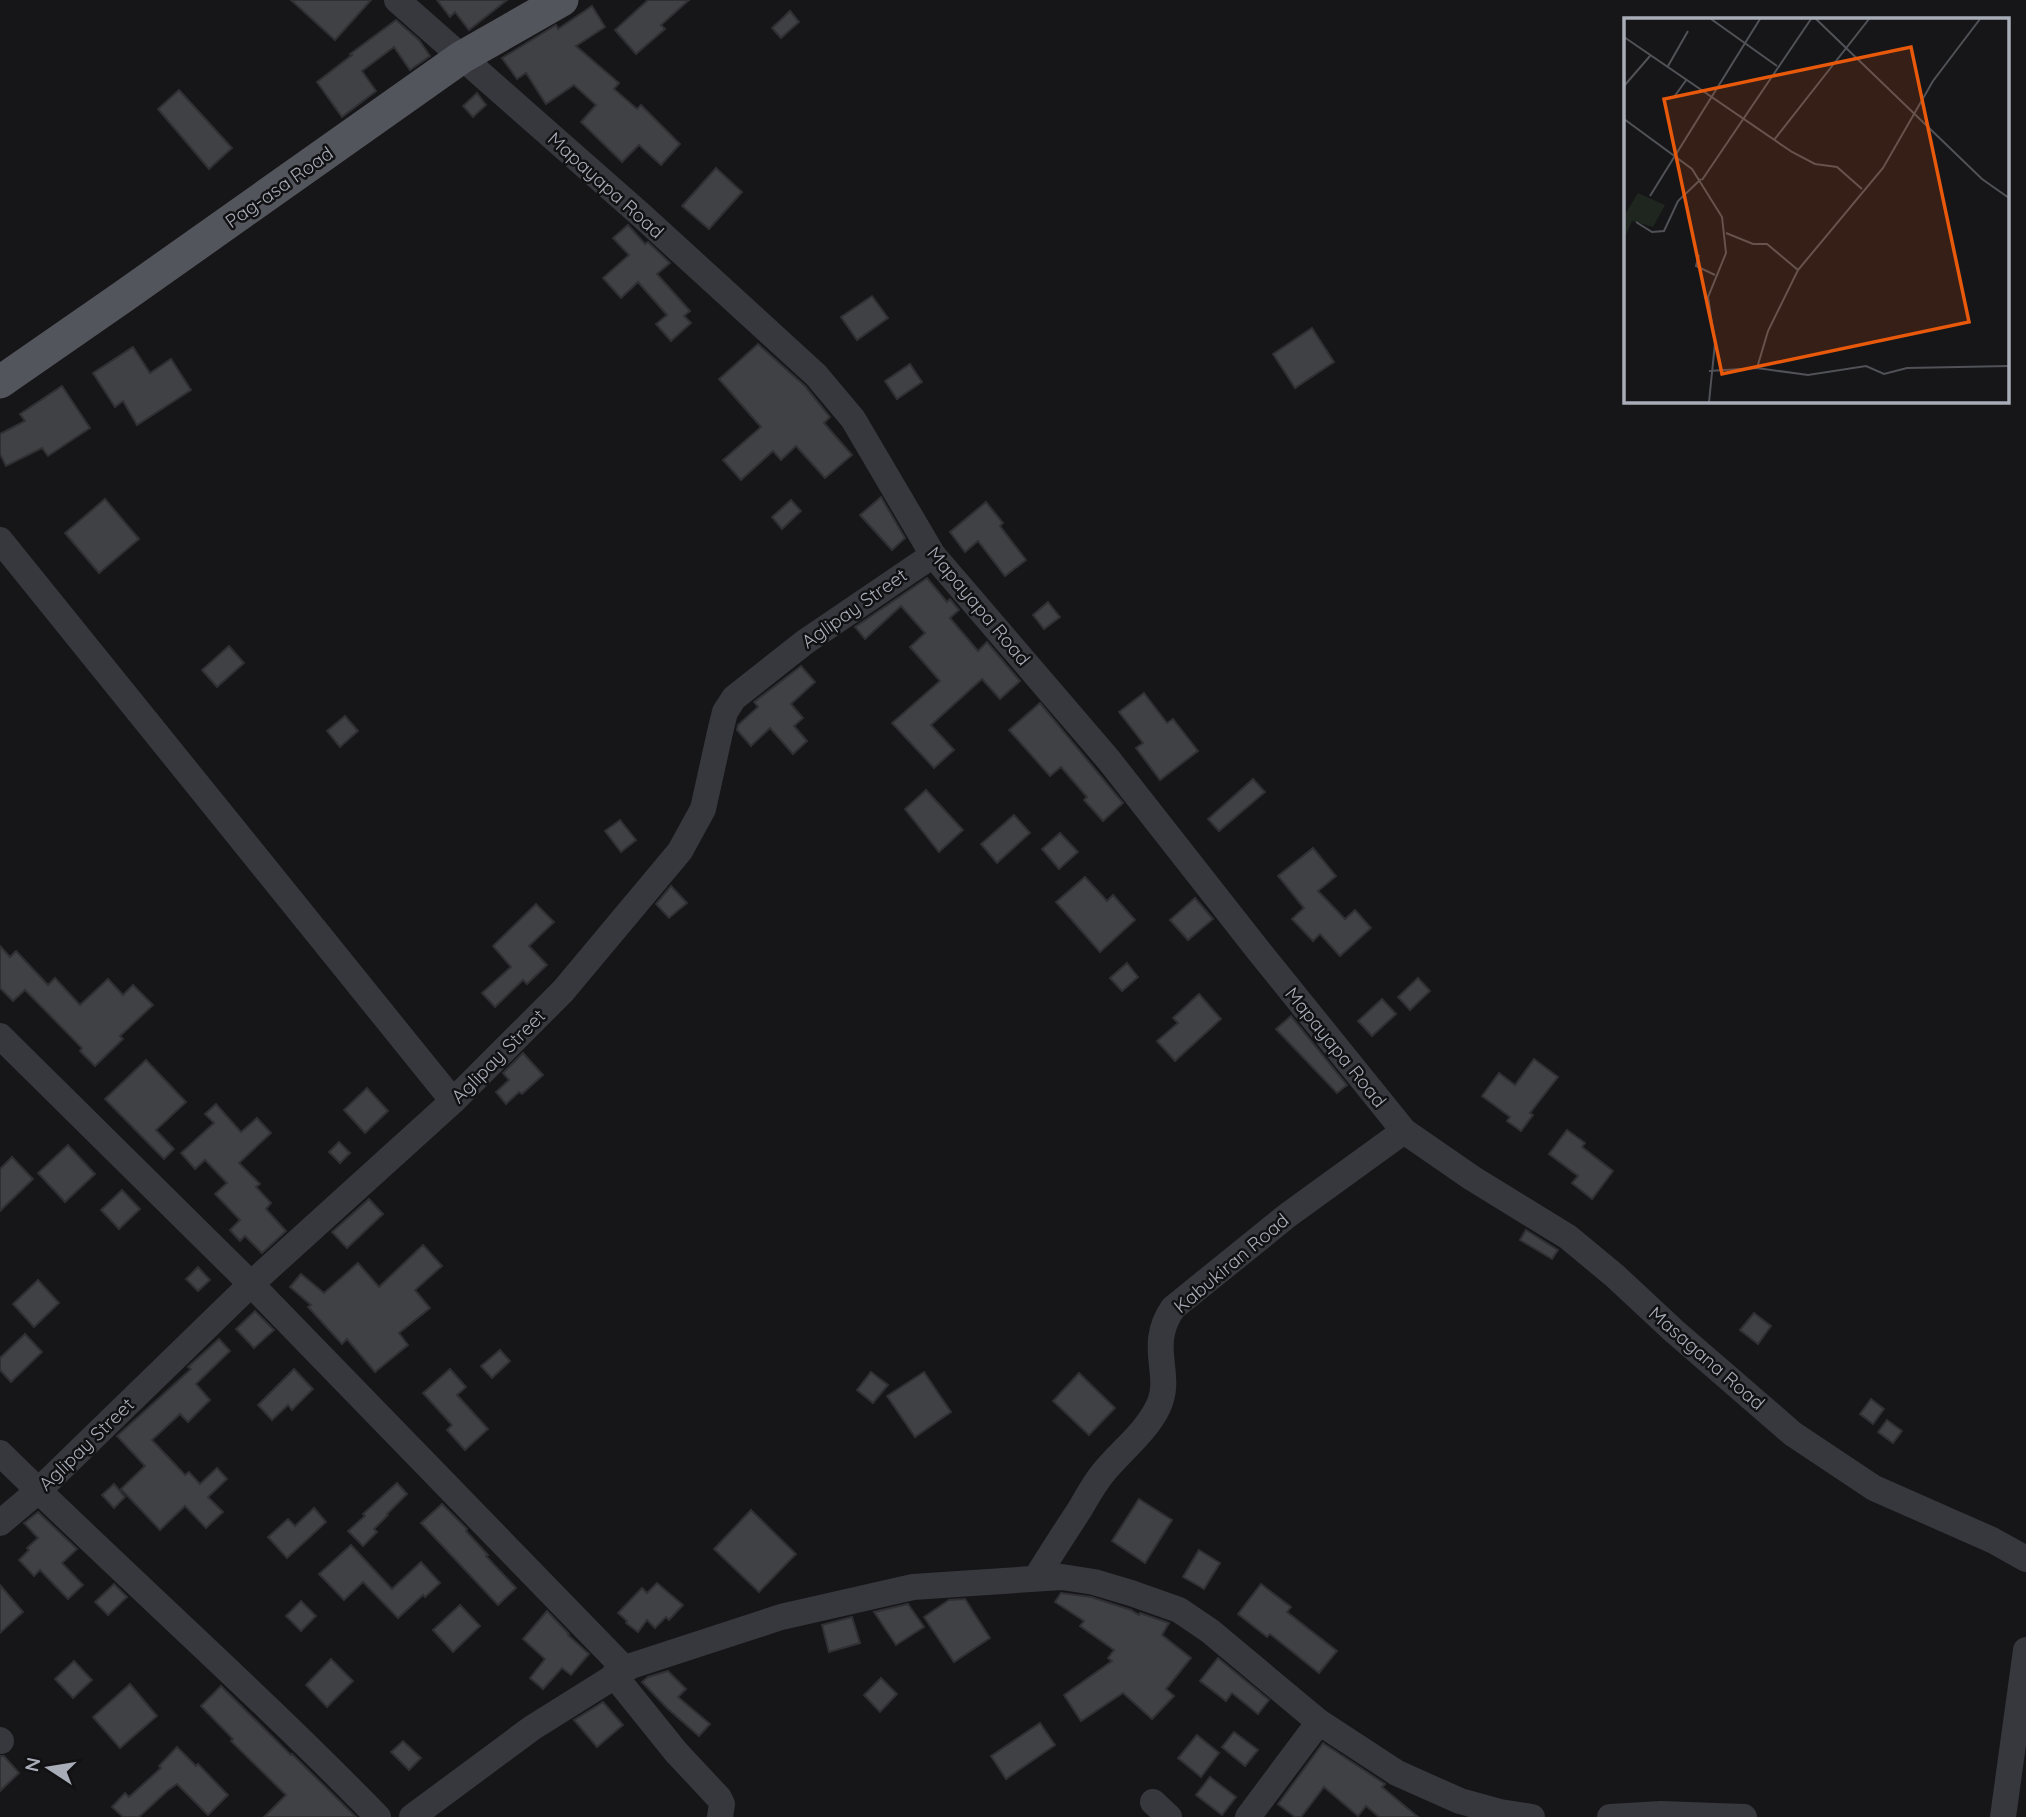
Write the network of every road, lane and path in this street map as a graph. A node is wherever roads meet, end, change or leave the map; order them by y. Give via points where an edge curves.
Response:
1 (397, 0) edge
2 (562, 0) edge
3 (462, 57) junction
4 (0, 382) edge
5 (0, 540) edge
6 (933, 555) junction
7 (0, 1036) edge
8 (453, 1101) junction
9 (1404, 1131) junction
10 (251, 1284) junction
11 (0, 1453) edge
12 (38, 1491) junction
13 (0, 1523) edge
14 (2026, 1559) edge
15 (1036, 1578) junction
16 (2026, 1650) edge
17 (620, 1672) junction
18 (1319, 1722) junction
19 (378, 1817) edge
20 (412, 1817) edge
21 (720, 1817) edge
22 (1248, 1817) edge
23 (1532, 1817) edge
24 (1610, 1817) edge
25 (1744, 1817) edge
26 (2003, 1817) edge

1 - 3 street, Mapayapa Road
2 - 3 main road, Pag-asa Road
3 - 4 main road, Pag-asa Road
3 - 6 street, Mapayapa Road via 816,375 853,419
5 - 8 street
6 - 8 street, Aglipay Street via 805,642 734,698 725,712 703,809 680,851 563,991
6 - 9 street, Mapayapa Road via 1108,759
7 - 10 street
8 - 10 street, Aglipay Street
9 - 14 street, Masagana Road via 1568,1237 1815,1449 1874,1488
9 - 15 street, Kabukiran Road via 1288,1215 1173,1308 1161,1334 1163,1389 1157,1409 1102,1475
10 - 12 street, Aglipay Street
10 - 17 street
11 - 12 street
12 - 13 street, Aglipay Street
12 - 19 street via 301,1738
15 - 17 street via 914,1587 781,1617
15 - 18 street via 1094,1582 1179,1610
16 - 26 street
17 - 20 street via 532,1728
17 - 21 street via 676,1752 719,1798
18 - 22 street
18 - 23 street via 1397,1773 1460,1801
24 - 25 street

